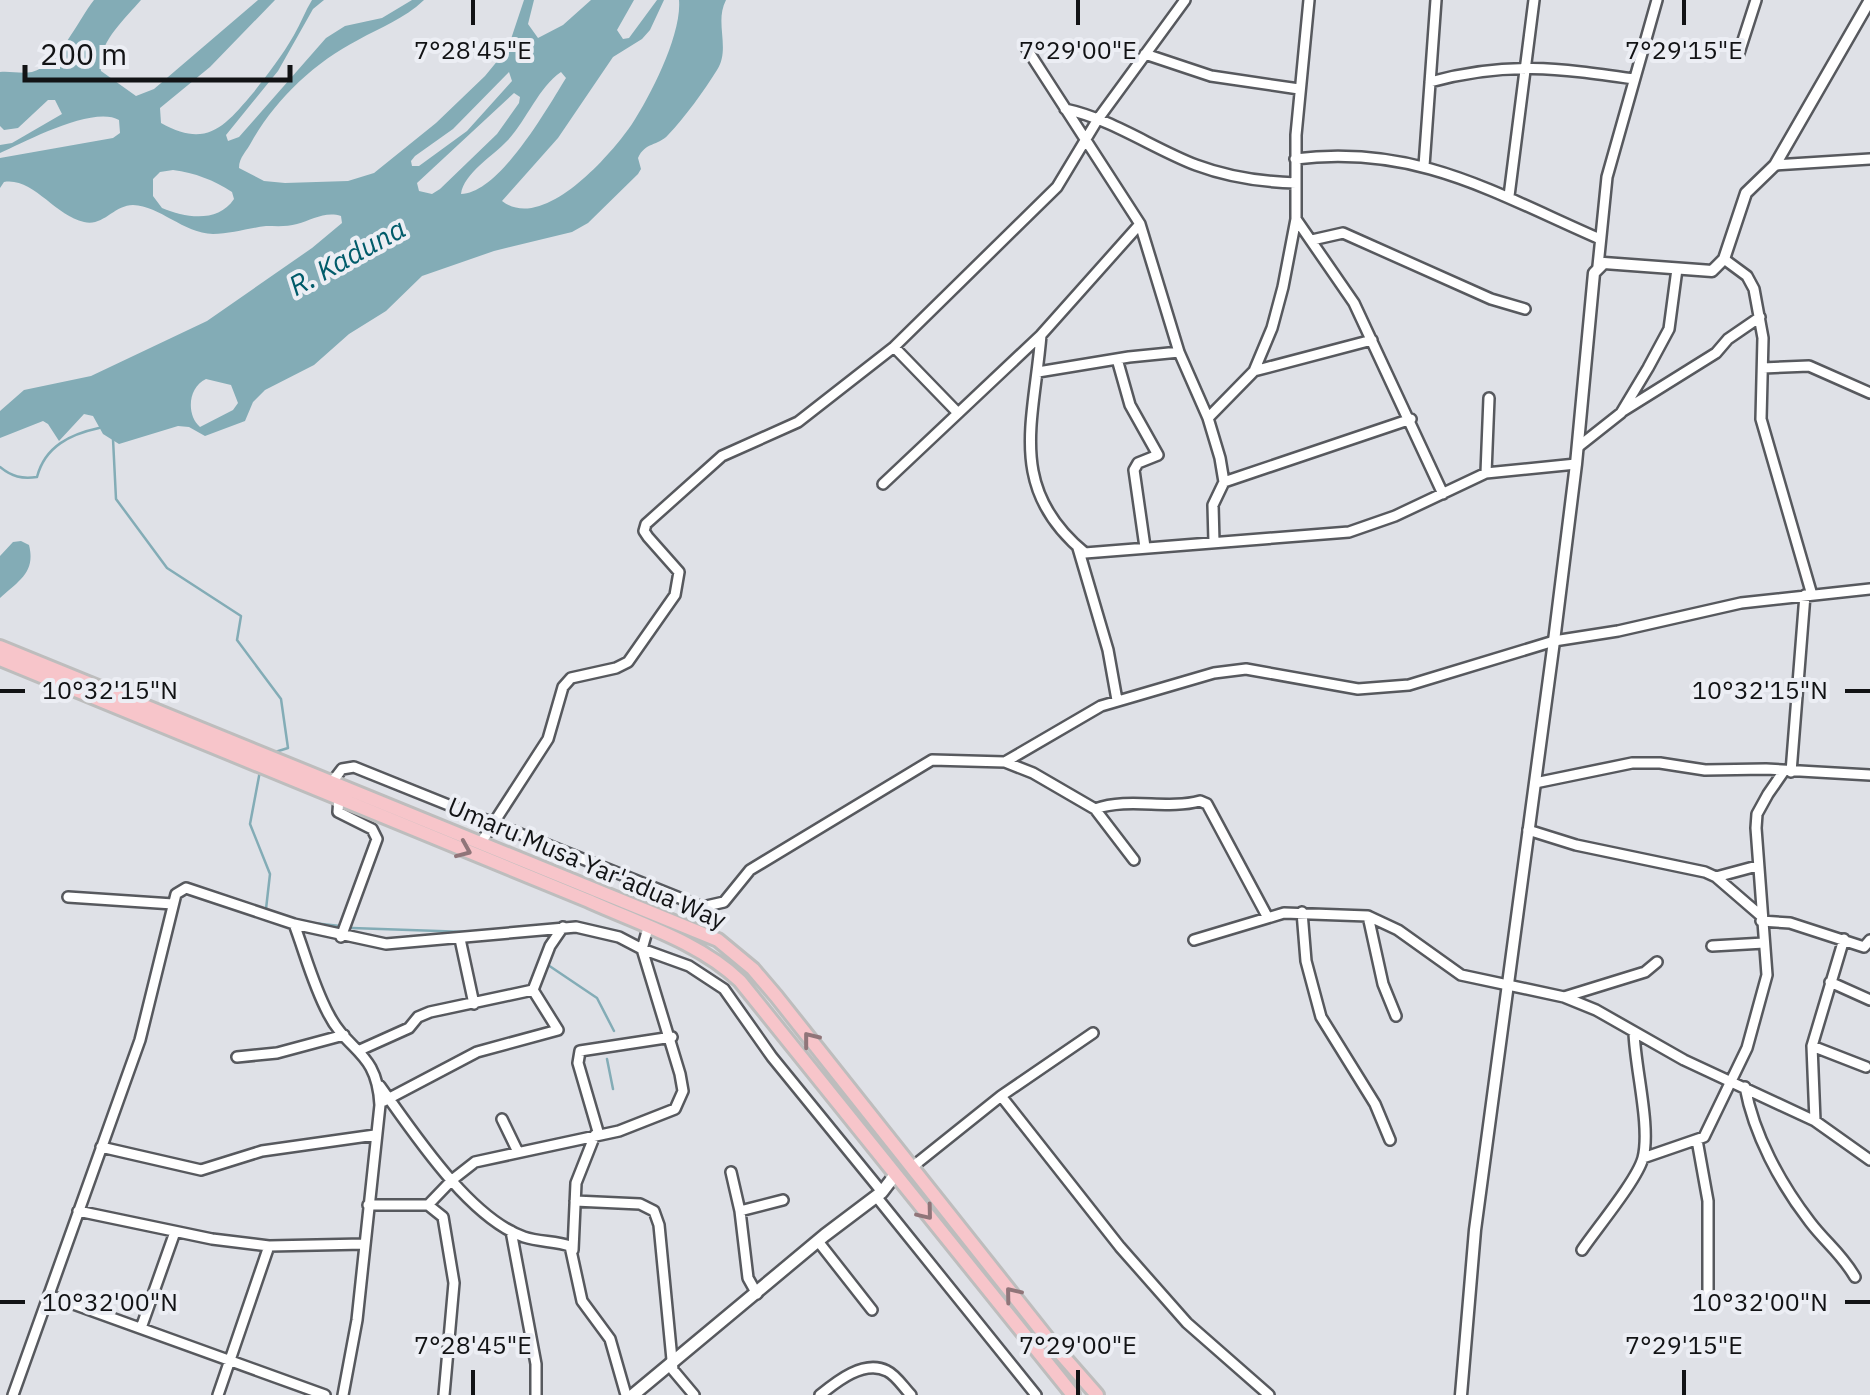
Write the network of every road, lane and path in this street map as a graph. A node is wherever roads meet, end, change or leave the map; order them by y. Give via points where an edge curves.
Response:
1 (1185, 0) edge
2 (1309, 0) edge
3 (1436, 0) edge
4 (1534, 0) edge
5 (1657, 0) edge
6 (1756, 0) edge
7 (1868, 8) edge
8 (1025, 46) dead end
9 (1145, 54) junction
10 (1738, 56) dead end
11 (1526, 66) junction
12 (1634, 79) junction
13 (1430, 82) junction
14 (1299, 90) junction
15 (1065, 109) junction
16 (1098, 119) junction
17 (1084, 139) junction
18 (1296, 159) junction
19 (1870, 159) edge
20 (1424, 166) junction
21 (1775, 166) junction
22 (1296, 183) junction
23 (1509, 196) junction
24 (1296, 219) junction
25 (1140, 224) junction
26 (1600, 239) junction
27 (1312, 240) junction
28 (1724, 259) junction
29 (1598, 266) junction
30 (1677, 268) junction
31 (1525, 309) dead end
32 (1760, 318) junction
33 (1041, 335) junction
34 (1372, 340) junction
35 (894, 346) junction
36 (1179, 352) junction
37 (1117, 359) junction
38 (1763, 368) junction
39 (1254, 370) junction
40 (1038, 372) junction
41 (1870, 393) edge
42 (1489, 398) dead end
43 (957, 412) junction
44 (1621, 412) junction
45 (1208, 418) junction
46 (1410, 419) junction
47 (1578, 447) junction
48 (1576, 464) junction
49 (1486, 473) junction
50 (1224, 482) junction
51 (883, 484) dead end
52 (1442, 494) junction
53 (1214, 542) junction
54 (1077, 546) junction
55 (1145, 547) junction
56 (1870, 588) edge
57 (1809, 595) junction
58 (1554, 641) junction
59 (0, 647) edge
60 (0, 659) edge
61 (52, 674) junction
62 (1117, 700) junction
63 (1005, 762) junction
64 (1788, 772) junction
65 (1870, 775) edge
66 (332, 782) junction
67 (1535, 783) junction
68 (339, 798) junction
69 (1095, 809) junction
70 (495, 824) junction
71 (1528, 830) junction
72 (482, 841) junction
73 (1134, 860) dead end
74 (1757, 866) junction
75 (1716, 877) junction
76 (68, 897) dead end
77 (172, 904) junction
78 (1302, 912) junction
79 (1267, 916) junction
80 (1368, 916) junction
81 (1761, 918) junction
82 (294, 924) junction
83 (563, 927) junction
84 (648, 928) junction
85 (341, 937) junction
86 (460, 938) junction
87 (1844, 939) junction
88 (1194, 940) dead end
89 (1764, 943) junction
90 (1868, 945) edge
91 (1712, 946) dead end
92 (642, 949) junction
93 (1657, 962) dead end
94 (1830, 982) junction
95 (1507, 985) junction
96 (532, 990) junction
97 (1564, 997) junction
98 (1870, 1000) edge
99 (474, 1004) junction
100 (1396, 1016) dead end
101 (1634, 1032) junction
102 (1093, 1034) dead end
103 (344, 1035) junction
104 (672, 1037) junction
105 (1812, 1046) junction
106 (360, 1050) junction
107 (237, 1057) dead end
108 (1866, 1067) dead end
109 (1732, 1081) junction
110 (379, 1084) junction
111 (1744, 1087) junction
112 (388, 1096) junction
113 (1001, 1096) junction
114 (380, 1105) junction
115 (502, 1118) dead end
116 (1815, 1121) junction
117 (597, 1135) junction
118 (375, 1136) junction
119 (1390, 1140) dead end
120 (1697, 1140) junction
121 (101, 1147) junction
122 (1870, 1148) edge
123 (517, 1150) junction
124 (1856, 1150) junction
125 (1643, 1158) junction
126 (1870, 1160) edge
127 (911, 1168) junction
128 (731, 1172) dead end
129 (452, 1180) junction
130 (900, 1180) junction
131 (880, 1196) junction
132 (783, 1200) dead end
133 (575, 1202) junction
134 (368, 1205) junction
135 (428, 1206) junction
136 (78, 1211) junction
137 (740, 1211) junction
138 (512, 1231) junction
139 (175, 1232) junction
140 (364, 1244) junction
141 (821, 1245) junction
142 (269, 1246) junction
143 (1582, 1250) dead end
144 (572, 1253) junction
145 (1855, 1277) dead end
146 (757, 1294) junction
147 (50, 1296) junction
148 (1708, 1298) dead end
149 (872, 1310) dead end
150 (140, 1328) junction
151 (230, 1361) junction
152 (672, 1366) junction
153 (14, 1395) edge
154 (218, 1395) edge
155 (325, 1395) edge
156 (343, 1395) edge
157 (444, 1395) edge
158 (536, 1395) edge
159 (627, 1395) edge
160 (643, 1395) edge
161 (694, 1395) edge
162 (820, 1395) edge
163 (911, 1395) edge
164 (1036, 1395) edge
165 (1073, 1395) edge
166 (1097, 1395) edge
167 (1270, 1395) edge
168 (1461, 1395) edge

1 - 9 street
2 - 14 street
3 - 13 street
4 - 11 street
5 - 12 street
6 - 10 street
7 - 21 street
8 - 15 street
9 - 14 street via 1211,76
9 - 16 street
11 - 12 street
11 - 13 street
11 - 23 street
12 - 26 street via 1607,178
13 - 20 street
14 - 18 street
15 - 16 street
15 - 17 street
16 - 17 street
16 - 22 street via 1195,165
17 - 25 street
17 - 35 street via 1056,186
18 - 20 street via 1356,154
18 - 22 street
19 - 21 street
20 - 23 street
21 - 28 street via 1746,193
22 - 24 street
23 - 26 street
24 - 27 street
24 - 39 street via 1276,314
25 - 33 street
25 - 36 street
26 - 29 street
27 - 31 street via 1343,234
27 - 34 street
28 - 30 street via 1712,271
28 - 32 street via 1747,276
29 - 30 street
29 - 47 street
30 - 44 street via 1668,329
32 - 38 street
32 - 44 street via 1716,354
33 - 40 street
33 - 43 street
34 - 39 street
34 - 46 street
35 - 43 street
35 - 70 street via 798,422 722,456 646,524 644,531 679,572 676,595 628,662 571,678 563,687 548,739
36 - 37 street
36 - 45 street
37 - 40 street
37 - 55 street via 1130,405 1158,455 1134,470
38 - 41 street via 1809,366
38 - 57 street via 1766,440
39 - 45 street
40 - 54 street via 1031,474 1054,520
42 - 49 street
43 - 51 street
44 - 47 street
45 - 50 street
46 - 50 street
46 - 52 street
47 - 48 street
48 - 49 street
48 - 58 street
49 - 52 street
50 - 53 street via 1213,505
52 - 53 street via 1349,532
53 - 55 street
54 - 55 street via 1085,553
54 - 62 street
56 - 57 street
57 - 58 street via 1741,602
57 - 64 street
58 - 62 street via 1409,685 1358,689 1246,669
58 - 67 street
59 - 61 main road, Umaru Musa Yar'adua Way
60 - 61 main road, Umaru Musa Yar'adua Way
61 - 66 main road, Umaru Musa Yar'adua Way
61 - 68 main road, Umaru Musa Yar'adua Way
62 - 63 street
63 - 69 street
63 - 70 street via 929,762 750,870 724,902 702,906
64 - 65 street
64 - 67 street via 1632,763
64 - 74 street via 1758,814
66 - 70 street via 354,766
66 - 72 main road, Umaru Musa Yar'adua Way
67 - 71 street
68 -> 84 main road, Umaru Musa Yar'adua Way
68 - 85 street via 338,812 372,829 377,839
69 - 73 street
69 - 79 street via 1113,803 1207,804
70 - 72 street
71 - 75 street
71 - 95 street
127 -> 72 main road, Umaru Musa Yar'adua Way via 737,954 694,928
74 - 75 street
74 - 81 street
75 - 81 street
76 - 77 street
77 - 82 street via 186,888
77 - 121 street via 140,1040
78 - 79 street
78 - 80 street
78 - 119 street via 1321,1017
79 - 88 street
80 - 95 street via 1461,975
80 - 100 street
81 - 87 street
81 - 89 street
82 - 85 street
82 - 103 street via 326,1009
83 - 86 street
83 - 92 street via 591,929
83 - 96 street
84 - 92 street
84 - 130 main road, Umaru Musa Yar'adua Way via 704,953 740,982
85 - 86 street via 386,944
86 - 99 street
87 - 90 street
87 - 94 street
89 - 91 street
89 - 109 street via 1767,974
92 - 104 street
92 - 131 street via 689,966 724,989
93 - 97 street via 1645,972
94 - 98 street
94 - 105 street
95 - 97 street
95 - 168 street
96 - 99 street
96 - 112 street via 558,1030 477,1052
97 - 101 street
99 - 106 street via 430,1012
101 - 109 street
101 - 125 street
102 - 113 street
103 - 106 street
103 - 107 street
104 - 117 street via 684,1090 675,1110
104 - 117 street via 580,1051
105 - 108 street
105 - 116 street
106 - 110 street
109 - 111 street
109 - 120 street via 1710,1130
110 - 112 street
110 - 114 street
111 - 116 street
111 - 145 street via 1756,1130 1787,1190
112 - 114 street
112 - 129 street
113 - 127 street
113 - 167 street via 1187,1323
114 - 118 street
115 - 123 street
116 - 124 street
117 - 123 street
117 - 133 street via 579,1172
118 - 121 street via 262,1151 201,1170
118 - 134 street
120 - 125 street
120 - 148 street via 1708,1201
121 - 136 street
122 - 124 street
123 - 129 street via 476,1162
124 - 126 street
125 - 143 street
166 -> 127 main road, Umaru Musa Yar'adua Way
128 - 137 street
129 - 135 street
129 - 138 street
130 - 131 main road
130 -> 165 main road, Umaru Musa Yar'adua Way
131 - 141 main road
131 - 146 main road
131 - 164 street
132 - 137 street
133 - 144 street
133 - 152 street via 640,1204 654,1211
134 - 135 street
134 - 140 street
135 - 157 street via 444,1217 454,1283
136 - 139 street
136 - 147 street
137 - 146 street via 748,1278
138 - 144 street via 565,1244
138 - 158 street
139 - 142 street
139 - 150 street
140 - 142 street
140 - 156 street
141 - 149 street
141 - 152 main road
142 - 151 street
144 - 159 street via 582,1301 610,1339
146 - 152 main road
147 - 150 street
147 - 153 street
150 - 151 street
151 - 154 street
151 - 155 street
152 - 159 main road
152 - 160 main road
152 - 161 street
162 - 163 street via 846,1375 873,1368 888,1371

